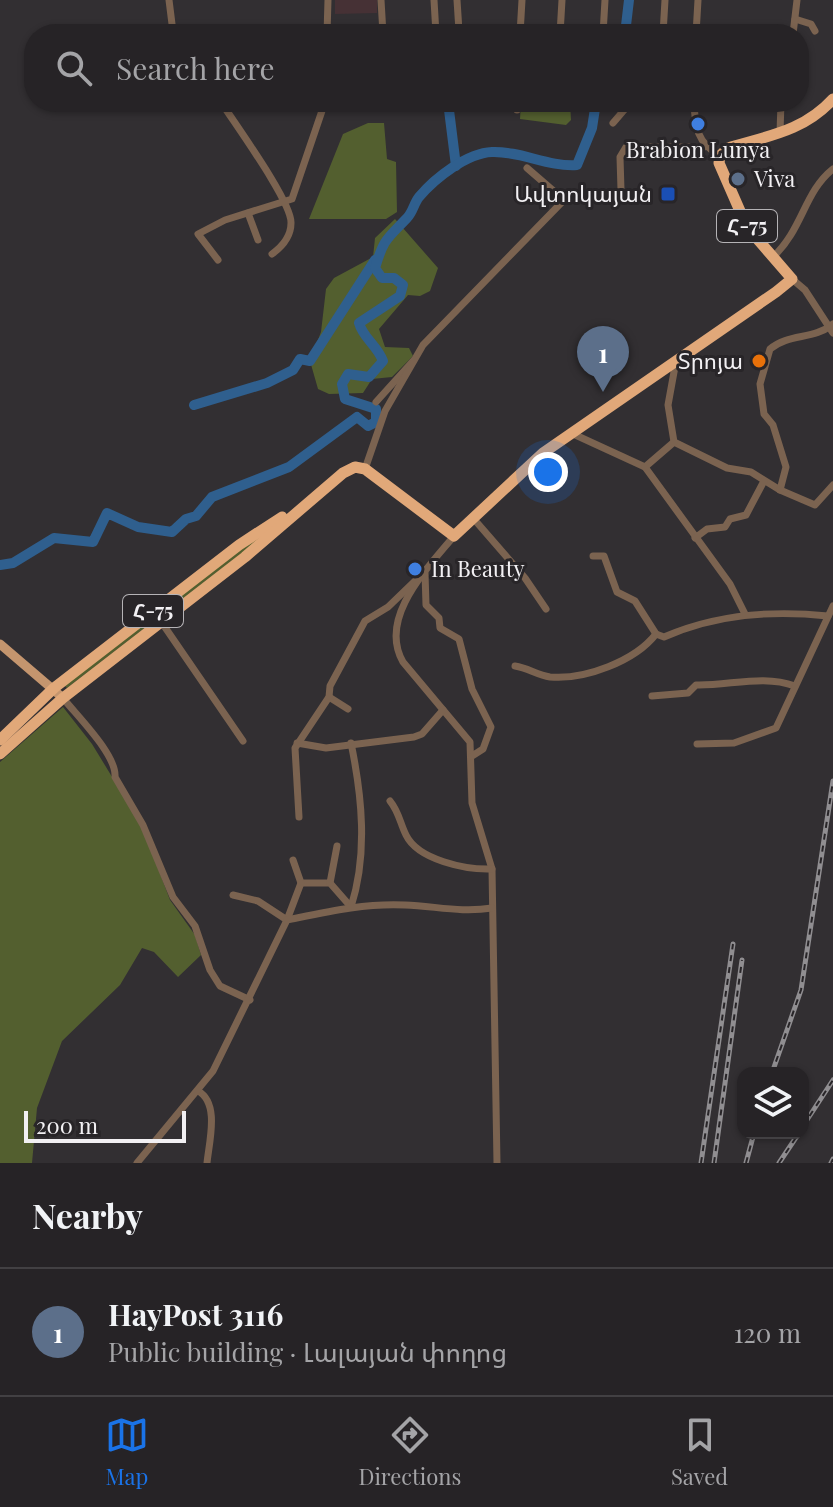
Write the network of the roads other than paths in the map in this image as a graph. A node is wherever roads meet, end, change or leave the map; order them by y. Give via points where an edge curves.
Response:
1 (169, 0) edge
2 (328, 0) edge
3 (381, 0) edge
4 (434, 0) edge
5 (457, 0) edge
6 (522, 0) edge
7 (562, 0) edge
8 (605, 0) edge
9 (665, 0) edge
10 (698, 0) edge
11 (797, 0) edge
12 (795, 19) junction
13 (172, 24) edge
14 (327, 24) edge
15 (382, 24) edge
16 (435, 24) edge
17 (459, 24) edge
18 (521, 24) edge
19 (561, 24) edge
20 (604, 24) edge
21 (664, 24) edge
22 (697, 24) edge
23 (794, 24) edge
24 (815, 31) dead end
25 (833, 99) edge
26 (227, 112) edge
27 (322, 112) edge
28 (622, 112) edge
29 (694, 112) edge
30 (781, 112) edge
31 (613, 123) dead end
32 (780, 133) junction
33 (704, 147) junction
34 (720, 156) junction
35 (527, 168) dead end
36 (833, 169) edge
37 (564, 200) junction
38 (284, 201) junction
39 (248, 213) junction
40 (258, 240) dead end
41 (272, 254) dead end
42 (773, 257) junction
43 (218, 260) dead end
44 (792, 279) junction
45 (832, 327) edge
46 (677, 359) junction
47 (415, 360) junction
48 (376, 402) dead end
49 (571, 433) junction
50 (674, 442) junction
51 (645, 467) junction
52 (365, 469) junction
53 (764, 481) junction
54 (833, 485) edge
55 (780, 490) junction
56 (316, 495) junction
57 (473, 518) junction
58 (454, 536) junction
59 (695, 538) junction
60 (593, 556) dead end
61 (425, 572) junction
62 (833, 606) edge
63 (546, 609) dead end
64 (745, 614) junction
65 (828, 616) junction
66 (160, 620) junction
67 (656, 634) junction
68 (0, 644) edge
69 (515, 666) dead end
70 (795, 686) junction
71 (54, 688) junction
72 (652, 696) dead end
73 (329, 697) junction
74 (63, 698) junction
75 (348, 709) dead end
76 (443, 710) junction
77 (0, 740) edge
78 (243, 741) dead end
79 (297, 743) junction
80 (351, 743) junction
81 (697, 744) dead end
82 (0, 754) edge
83 (472, 756) junction
84 (390, 801) dead end
85 (299, 817) dead end
86 (337, 846) dead end
87 (293, 860) dead end
88 (492, 869) junction
89 (301, 883) junction
90 (330, 883) junction
91 (233, 895) dead end
92 (351, 907) junction
93 (492, 908) junction
94 (287, 920) junction
95 (250, 1000) junction
96 (198, 1091) junction
97 (137, 1163) edge
98 (207, 1163) edge
99 (497, 1163) edge

1 - 13 street
2 - 14 street
3 - 15 street
4 - 16 street
5 - 17 street
6 - 18 street
7 - 19 street
8 - 20 street
9 - 21 street
10 - 22 street
11 - 12 street
12 - 23 street
12 - 24 street
25 - 32 highway via 814,119
26 - 38 street
27 - 38 street via 292,199
28 - 31 street
29 - 33 street
30 - 32 street
32 - 34 highway via 728,148
33 - 34 street
33 - 37 street via 626,147 620,157 624,178 616,194
34 - 42 highway, Հ-75 via 747,227
35 - 37 street
36 - 42 street via 810,195 788,243
37 - 47 street via 423,345
38 - 39 street
38 - 41 street via 292,222 285,245
39 - 40 street
39 - 43 street via 198,234
42 - 44 highway, Հ-75
44 - 45 street
44 - 46 highway
45 - 55 street via 778,342 770,349 762,374 764,414 773,425 786,467
46 - 49 highway
46 - 50 street via 668,405
47 - 48 street
47 - 52 street via 385,411
49 - 51 street
49 - 57 highway
50 - 51 street
50 - 53 street
51 - 59 street
52 - 56 highway, Հ-75 via 343,473
52 - 58 highway
53 - 55 street
53 - 59 street via 746,515
54 - 55 street via 815,505
56 - 66 highway, Հ-75
56 - 71 highway, Հ-75 via 239,545
57 - 58 highway
57 - 63 street
58 - 61 street
59 - 64 street
60 - 67 street via 604,556 617,592 635,601
61 - 73 street via 365,621
61 - 76 street via 397,619 395,648
61 - 83 street via 426,605 439,618 440,628 459,639 472,689 491,727 483,749
62 - 65 street
64 - 65 street
64 - 67 street via 664,637
65 - 70 street
66 - 74 highway, Հ-75
66 - 78 street
67 - 69 street via 639,653 596,671 552,677
68 - 71 main road
70 - 72 street via 752,680
70 - 81 street via 776,728 734,743
71 - 74 main road
71 - 77 highway, Հ-75
73 - 75 street
73 - 79 street
74 - 82 highway, Հ-75
74 - 95 street via 116,769 115,777 143,825 173,897 195,926 210,970 220,986
76 - 80 street via 422,734
76 - 83 street via 465,731
79 - 80 street via 326,748
79 - 85 street
80 - 92 street via 360,779 362,832
83 - 88 street via 472,803
84 - 88 street via 416,847 450,862
86 - 90 street
87 - 89 street
88 - 93 street
89 - 90 street
89 - 94 street
90 - 92 street
91 - 94 street via 258,901
92 - 93 street
92 - 94 street
93 - 99 street
94 - 95 street
95 - 96 street
96 - 97 street
96 - 98 street via 212,1108

